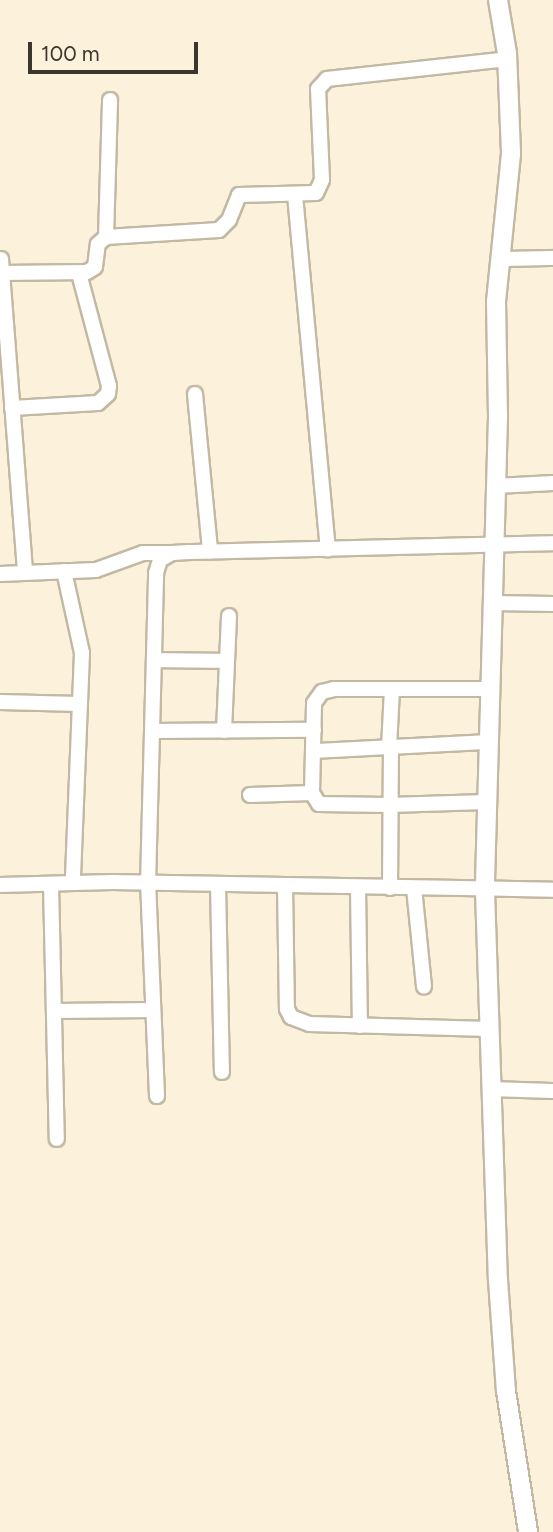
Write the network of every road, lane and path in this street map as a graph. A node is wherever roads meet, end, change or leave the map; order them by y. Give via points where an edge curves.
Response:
1 (498, 0) edge
2 (508, 59) junction
3 (110, 100) dead end
4 (295, 195) junction
5 (106, 237) junction
6 (553, 258) edge
7 (501, 259) junction
8 (1, 266) edge
9 (79, 273) junction
10 (3, 321) edge
11 (195, 394) dead end
12 (12, 408) junction
13 (553, 483) edge
14 (496, 486) junction
15 (553, 543) edge
16 (494, 546) junction
17 (328, 549) junction
18 (210, 551) junction
19 (172, 554) junction
20 (64, 571) junction
21 (25, 572) junction
22 (0, 574) edge
23 (493, 603) junction
24 (553, 604) edge
25 (229, 616) dead end
26 (154, 660) junction
27 (227, 661) junction
28 (490, 689) junction
29 (392, 690) junction
30 (0, 702) edge
31 (80, 704) junction
32 (314, 730) junction
33 (152, 731) junction
34 (224, 731) junction
35 (487, 742) junction
36 (389, 747) junction
37 (315, 751) junction
38 (312, 793) junction
39 (250, 795) dead end
40 (486, 802) junction
41 (389, 805) junction
42 (73, 882) junction
43 (51, 884) junction
44 (148, 884) junction
45 (0, 885) edge
46 (218, 885) junction
47 (285, 886) junction
48 (358, 887) junction
49 (390, 888) junction
50 (414, 888) junction
51 (553, 890) edge
52 (485, 891) junction
53 (424, 986) dead end
54 (153, 1010) junction
55 (54, 1011) junction
56 (360, 1026) junction
57 (489, 1029) junction
58 (222, 1072) dead end
59 (490, 1088) junction
60 (553, 1091) edge
61 (157, 1096) dead end
62 (57, 1139) dead end
63 (528, 1532) edge

1 - 2 street
2 - 4 street via 324,80 318,89 322,186 312,194
2 - 7 street via 511,154
3 - 5 street
4 - 5 street via 239,195 229,220 219,230
4 - 17 street
5 - 9 street via 97,244 94,267
6 - 7 street
7 - 14 street via 494,352
8 - 9 street
8 - 10 street
9 - 12 street via 108,394 98,403
10 - 12 street
11 - 18 street
12 - 21 street
13 - 14 street
14 - 16 street
15 - 16 street
16 - 17 street
16 - 23 street
17 - 18 street
18 - 19 street
19 - 20 street via 143,553 108,568
19 - 26 street via 160,560 156,573
20 - 21 street
20 - 31 street via 81,641
21 - 22 street
23 - 24 street
23 - 28 street
25 - 27 street
26 - 27 street
26 - 33 street
27 - 34 street
28 - 29 street
28 - 35 street
29 - 32 street via 322,692 314,703
29 - 36 street
30 - 31 street
31 - 42 street
32 - 34 street
32 - 37 street
33 - 34 street
33 - 44 street
35 - 36 street
35 - 40 street
36 - 37 street
36 - 41 street
37 - 38 street
38 - 39 street
38 - 41 street via 319,804
40 - 41 street
40 - 52 street
41 - 49 street
42 - 43 street
42 - 44 street
43 - 45 street
43 - 55 street
44 - 46 street
44 - 54 street
46 - 47 street
46 - 58 street
47 - 48 street
47 - 56 street via 287,1009 291,1017 309,1024
48 - 49 street
48 - 56 street
49 - 50 street
50 - 52 street
50 - 53 street
51 - 52 street
52 - 57 street
54 - 55 street
54 - 61 street
55 - 62 street
56 - 57 street
57 - 59 street
59 - 60 street
59 - 63 street via 506,1391

